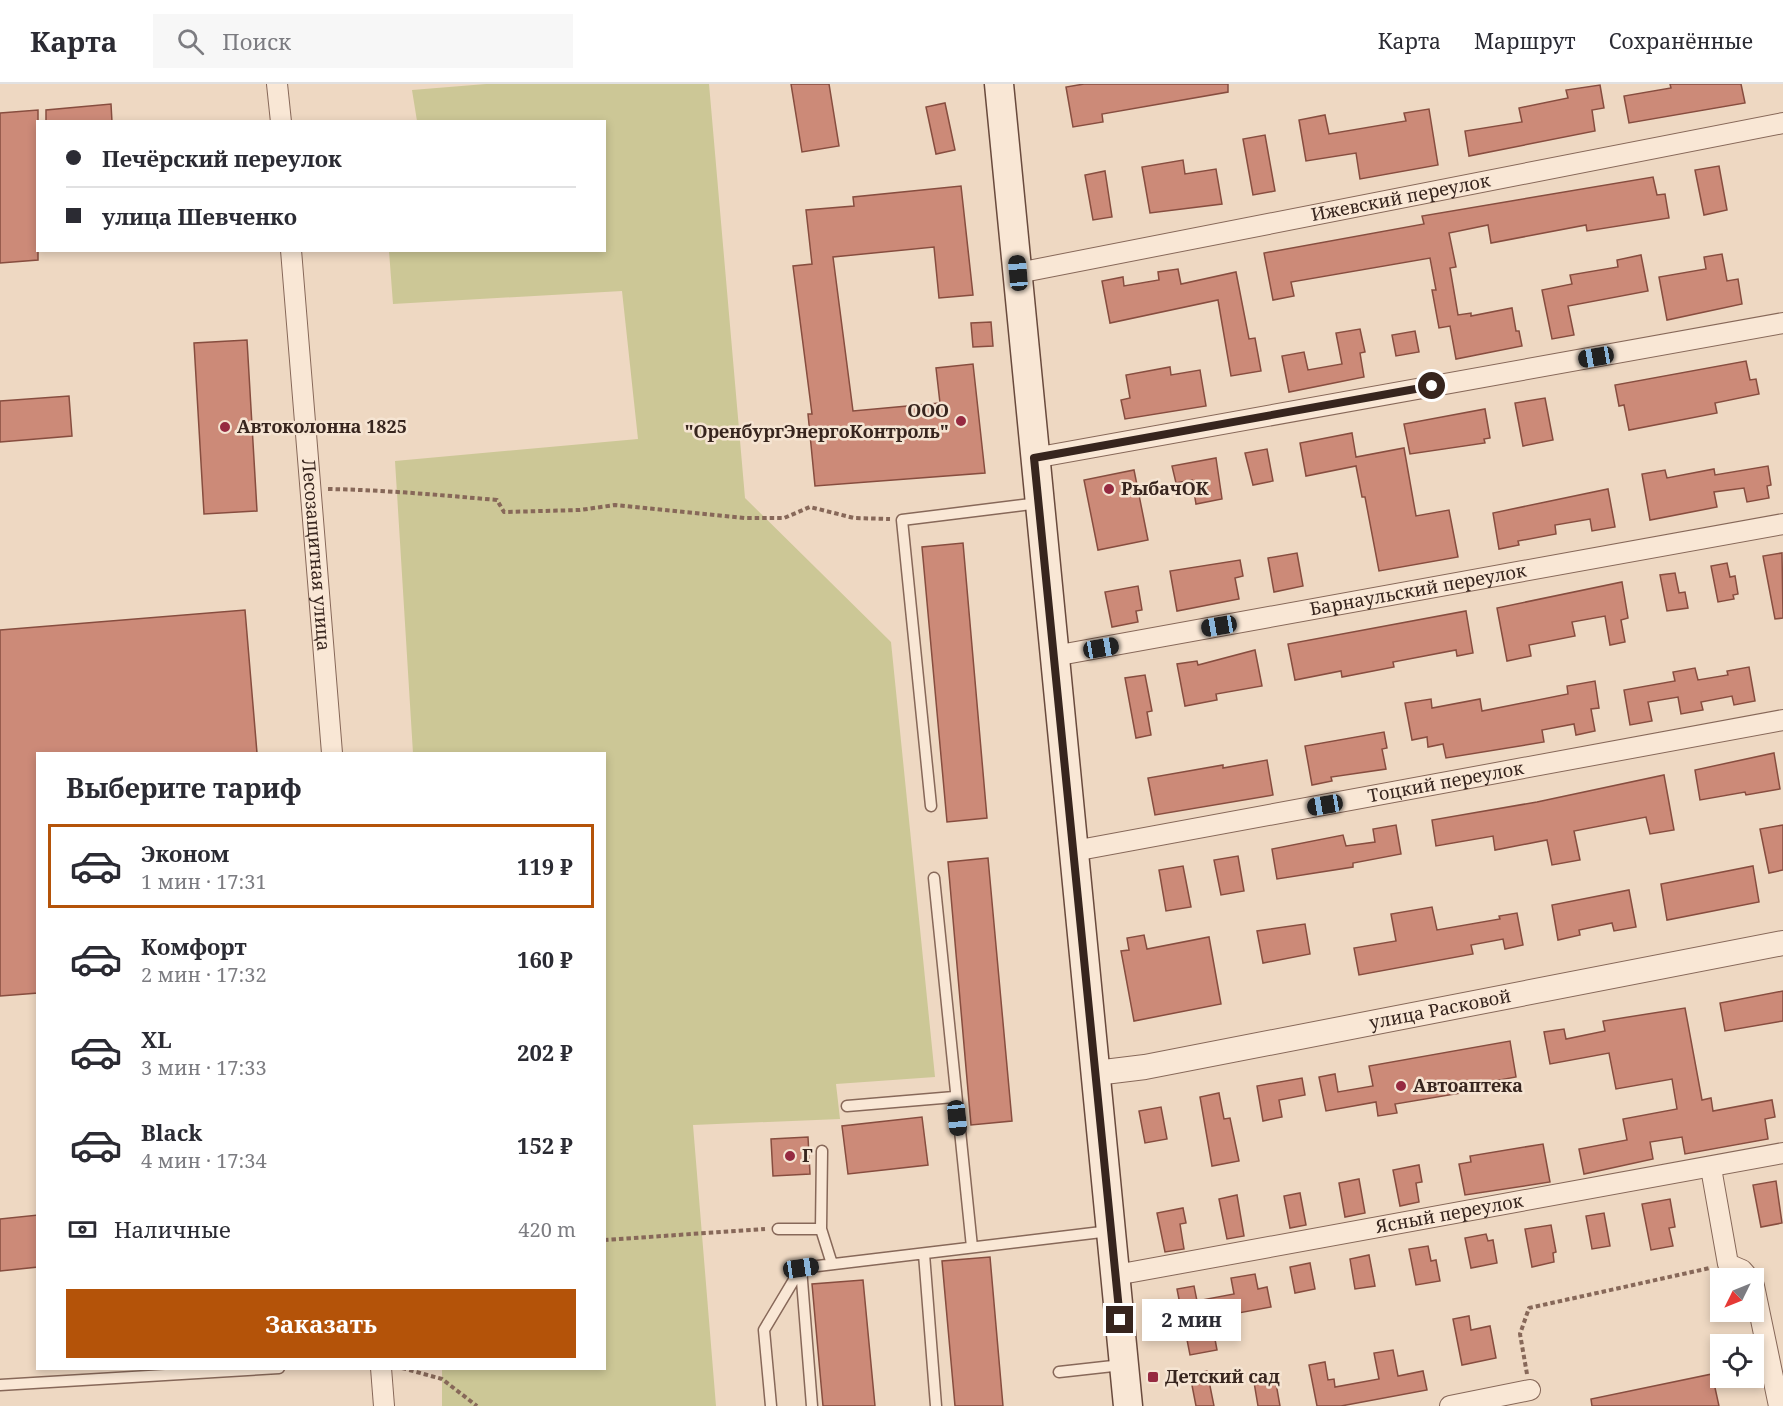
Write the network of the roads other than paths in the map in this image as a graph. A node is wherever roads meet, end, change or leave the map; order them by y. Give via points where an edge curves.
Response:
1 (277, 84) edge
2 (999, 84) edge
3 (281, 120) edge
4 (1783, 123) edge
5 (291, 252) edge
6 (1018, 273) junction
7 (1783, 323) edge
8 (1034, 458) junction
9 (1039, 503) junction
10 (1783, 524) edge
11 (1054, 656) junction
12 (1783, 720) edge
13 (332, 752) edge
14 (931, 806) dead end
15 (1074, 851) junction
16 (934, 878) dead end
17 (1783, 943) edge
18 (1096, 1073) junction
19 (954, 1096) junction
20 (847, 1106) dead end
21 (822, 1151) dead end
22 (1783, 1153) edge
23 (1711, 1168) junction
24 (821, 1228) junction
25 (778, 1229) road end
26 (1112, 1231) junction
27 (972, 1247) junction
28 (924, 1254) junction
29 (832, 1264) junction
30 (801, 1268) junction
31 (1737, 1268) edge
32 (1116, 1275) junction
33 (1764, 1313) edge
34 (1774, 1340) edge
35 (1125, 1365) junction
36 (246, 1370) edge
37 (381, 1370) edge
38 (1059, 1372) dead end
39 (0, 1385) edge
40 (1530, 1390) road end
41 (384, 1406) edge
42 (771, 1406) edge
43 (812, 1406) edge
44 (936, 1406) edge
45 (1128, 1406) edge
46 (1450, 1406) edge
47 (1779, 1406) edge

1 - 3 street
2 - 6 main road
4 - 6 street, Ижевский переулок
5 - 13 street, Лесозащитная улица
6 - 8 main road
7 - 8 street
8 - 9 main road
9 - 11 main road
9 - 14 lane via 902,520
10 - 11 street, Барнаульский переулок
11 - 15 main road
12 - 15 street, Тоцкий переулок
15 - 18 main road
16 - 19 lane
17 - 18 street, улица Расковой
18 - 26 main road
19 - 20 lane
19 - 27 lane
21 - 24 lane
22 - 23 street, Ясный переулок
23 - 31 street via 1728,1264
23 - 32 street, Ясный переулок
24 - 25 lane
24 - 29 lane
26 - 27 lane
26 - 32 main road
27 - 28 lane
28 - 29 lane
28 - 44 lane
29 - 30 lane
30 - 42 lane via 764,1330
30 - 43 lane
32 - 35 main road
33 - 34 street
34 - 47 street
35 - 38 lane
35 - 45 main road
36 - 39 lane
37 - 41 street
40 - 46 street

